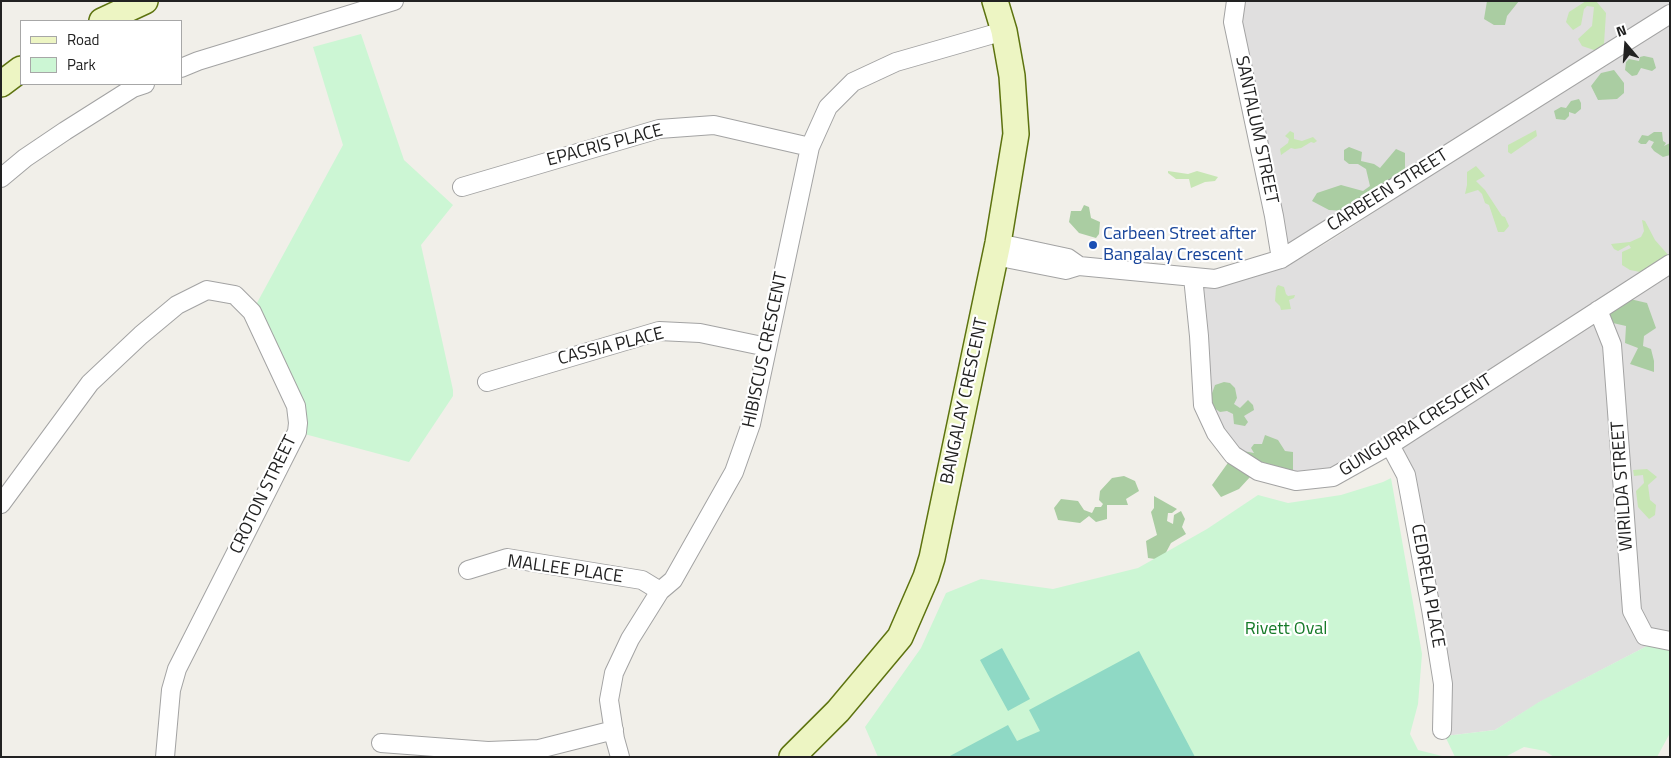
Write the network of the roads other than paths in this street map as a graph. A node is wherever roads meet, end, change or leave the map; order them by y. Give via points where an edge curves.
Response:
1 (145, 1) edge
2 (394, 1) edge
3 (995, 1) edge
4 (1236, 1) edge
5 (1670, 14) edge
6 (104, 20) edge
7 (1004, 31) junction
8 (182, 68) edge
9 (20, 70) edge
10 (1, 84) edge
11 (142, 85) edge
12 (810, 147) junction
13 (1, 178) edge
14 (462, 187) dead end
15 (997, 250) junction
16 (1281, 259) junction
17 (1670, 264) edge
18 (1193, 277) junction
19 (1598, 310) junction
20 (767, 347) junction
21 (487, 382) dead end
22 (1390, 445) junction
23 (1, 504) edge
24 (468, 570) dead end
25 (660, 591) junction
26 (1670, 641) edge
27 (614, 730) junction
28 (1442, 730) dead end
29 (381, 743) dead end
30 (540, 753) edge
31 (165, 757) edge
32 (620, 757) edge
33 (792, 757) edge

1 - 6 street
2 - 8 street
3 - 7 street, BANGALAY CRESCENT
4 - 16 street, SANTALUM STREET via 1233,22
5 - 16 street, CARBEEN STREET
7 - 12 street, HIBISCUS CRESCENT via 896,62 853,82 828,106
7 - 15 street, BANGALAY CRESCENT via 1012,76 1016,134
9 - 10 street
11 - 13 street via 65,131
12 - 14 street, EPACRIS PLACE via 714,124 659,129
12 - 20 street, HIBISCUS CRESCENT
15 - 18 street, CARBEEN STREET via 1066,270 1079,266
15 - 33 street, BANGALAY CRESCENT via 926,577 900,637 838,711
16 - 18 street, CARBEEN STREET via 1215,278
17 - 19 street, GUNGURRA CRESCENT
18 - 22 street, GUNGURRA CRESCENT via 1204,405 1216,433 1233,455 1258,472 1296,481 1333,477
19 - 22 street, GUNGURRA CRESCENT
19 - 26 street, WIRILDA STREET via 1612,345 1632,611 1645,636
20 - 21 street, CASSIA PLACE via 700,333 659,332
20 - 25 street, HIBISCUS CRESCENT via 751,424 734,472 673,580
22 - 28 street, CEDRELA PLACE via 1406,475 1431,609 1442,675
23 - 31 street, CROTON STREET via 90,383 177,305 208,290 235,295 252,312 296,406 297,432 177,669 171,690
24 - 25 street, MALLEE PLACE via 507,558 642,580
25 - 27 street, HIBISCUS CRESCENT via 630,639 614,673 609,700
27 - 30 street
27 - 32 street, HIBISCUS CRESCENT
29 - 30 street

